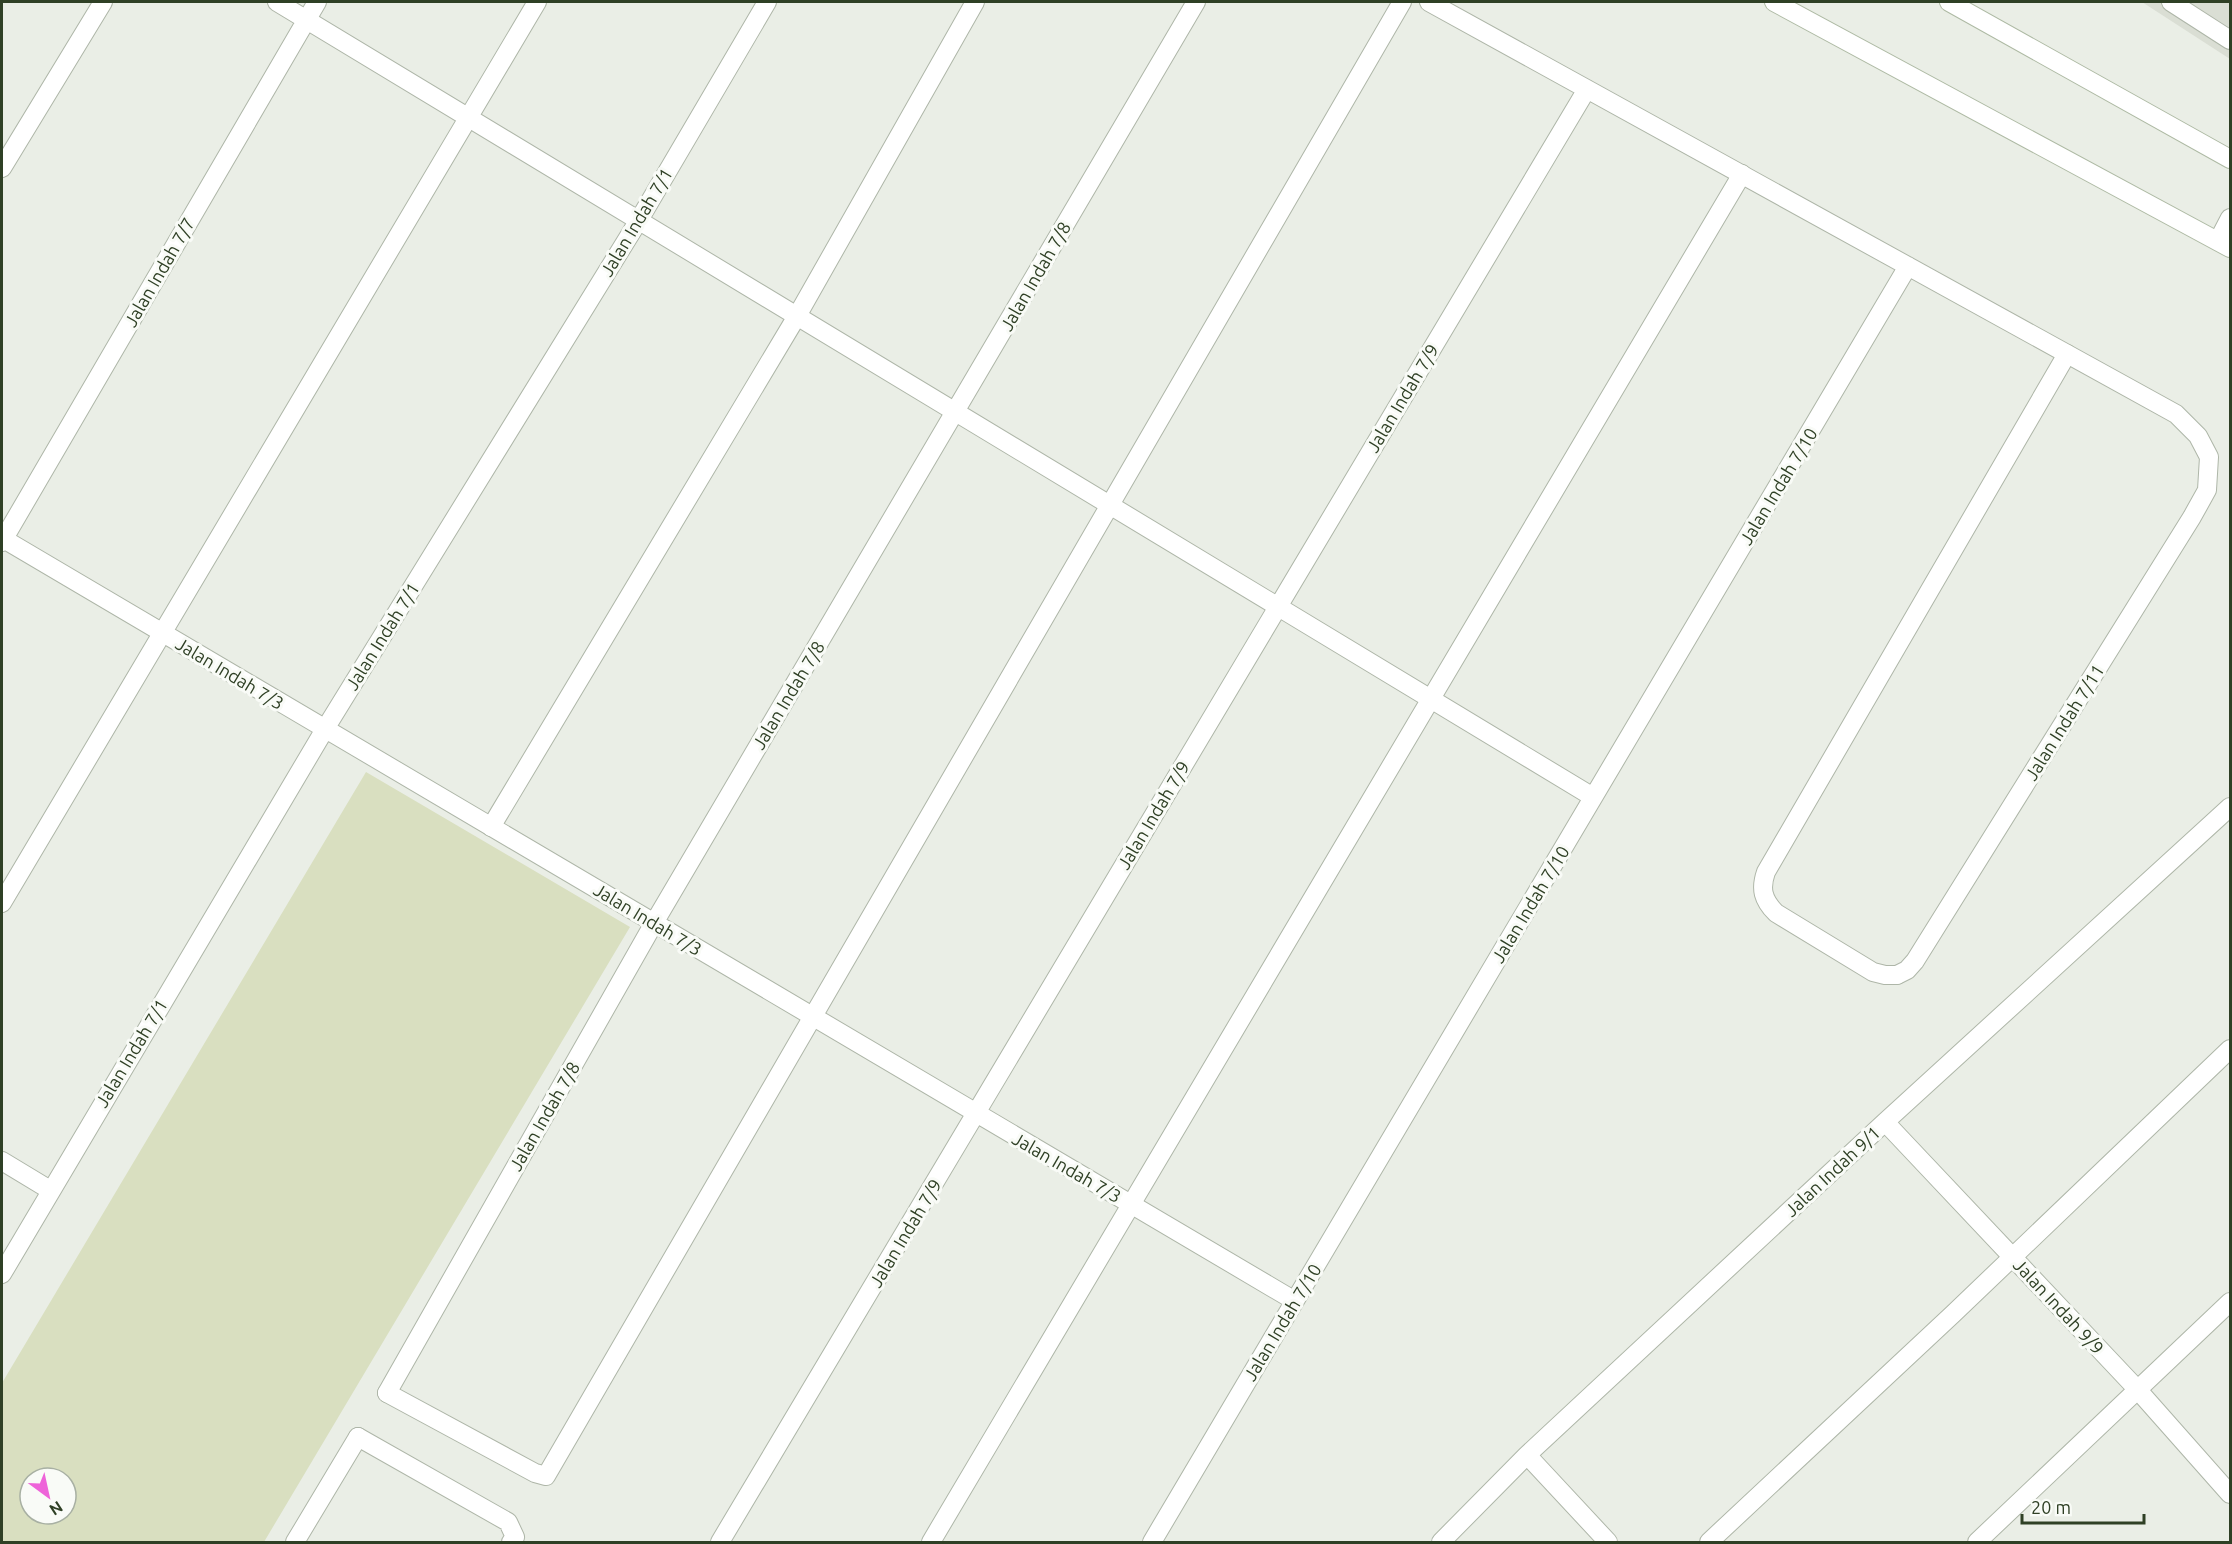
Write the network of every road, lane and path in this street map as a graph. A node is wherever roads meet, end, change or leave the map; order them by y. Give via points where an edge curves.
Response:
1 (103, 2) edge
2 (277, 2) edge
3 (317, 2) edge
4 (537, 2) edge
5 (766, 2) edge
6 (975, 2) edge
7 (1196, 2) edge
8 (1402, 2) edge
9 (1429, 2) edge
10 (1774, 2) edge
11 (1949, 2) edge
12 (2171, 2) edge
13 (307, 20) junction
14 (2230, 40) edge
15 (1587, 88) junction
16 (469, 117) junction
17 (2230, 159) edge
18 (2, 168) edge
19 (1742, 174) junction
20 (2230, 218) edge
21 (639, 220) junction
22 (2224, 244) edge
23 (1908, 266) junction
24 (797, 316) junction
25 (2067, 354) junction
26 (955, 412) junction
27 (1110, 505) junction
28 (2, 540) edge
29 (1278, 606) junction
30 (162, 633) junction
31 (1431, 699) junction
32 (325, 729) junction
33 (1593, 798) junction
34 (2230, 807) edge
35 (491, 827) junction
36 (2, 903) edge
37 (654, 922) junction
38 (812, 1017) junction
39 (2230, 1049) edge
40 (976, 1113) junction
41 (1884, 1122) junction
42 (2, 1161) edge
43 (50, 1190) junction
44 (1131, 1204) junction
45 (2013, 1257) junction
46 (2, 1274) edge
47 (1295, 1301) junction
48 (2230, 1302) edge
49 (2137, 1389) junction
50 (1527, 1455) junction
51 (2230, 1494) edge
52 (295, 1542) edge
53 (511, 1542) edge
54 (720, 1542) edge
55 (931, 1542) edge
56 (1152, 1542) edge
57 (1441, 1542) edge
58 (1608, 1542) edge
59 (1709, 1542) edge
60 (1977, 1542) edge

1 - 18 street
2 - 13 street
3 - 13 street, Jalan Indah 7/7
4 - 16 street
5 - 21 street, Jalan Indah 7/1
6 - 24 street
7 - 26 street, Jalan Indah 7/8
8 - 27 street
9 - 15 street
10 - 22 street
11 - 17 street
12 - 14 street
13 - 16 street
13 - 28 street, Jalan Indah 7/7
15 - 19 street
15 - 29 street, Jalan Indah 7/9
16 - 21 street
16 - 30 street
19 - 23 street
19 - 31 street
20 - 22 street
21 - 24 street
21 - 32 street, Jalan Indah 7/1
23 - 25 street
23 - 33 street, Jalan Indah 7/10
24 - 26 street
24 - 35 street
25 - 25 street, Jalan Indah 7/11 via 1762,883 1768,905 1776,913 1874,972 1897,975 1915,961 2207,490 2209,457 2198,436 2176,414
26 - 27 street
26 - 37 street, Jalan Indah 7/8
27 - 29 street
27 - 38 street
28 - 30 street, Jalan Indah 7/3
29 - 31 street
29 - 40 street, Jalan Indah 7/9
30 - 32 street, Jalan Indah 7/3
30 - 36 street
31 - 33 street
31 - 44 street
32 - 35 street, Jalan Indah 7/3
32 - 43 street, Jalan Indah 7/1
33 - 47 street, Jalan Indah 7/10
34 - 41 street, Jalan Indah 9/1
35 - 37 street, Jalan Indah 7/3
37 - 38 street, Jalan Indah 7/3
37 - 38 street, Jalan Indah 7/8 via 387,1393 546,1476
38 - 40 street, Jalan Indah 7/3
39 - 45 street
40 - 44 street, Jalan Indah 7/3
40 - 54 street, Jalan Indah 7/9
41 - 45 street, Jalan Indah 9/9
41 - 50 street, Jalan Indah 9/1
42 - 43 street
43 - 46 street, Jalan Indah 7/1
44 - 47 street, Jalan Indah 7/3
44 - 55 street
45 - 49 street, Jalan Indah 9/9
45 - 59 street
47 - 56 street, Jalan Indah 7/10
48 - 49 street
49 - 51 street, Jalan Indah 9/9
49 - 60 street
50 - 57 street, Jalan Indah 9/1
50 - 58 street
52 - 53 street via 358,1437 508,1522 515,1537

